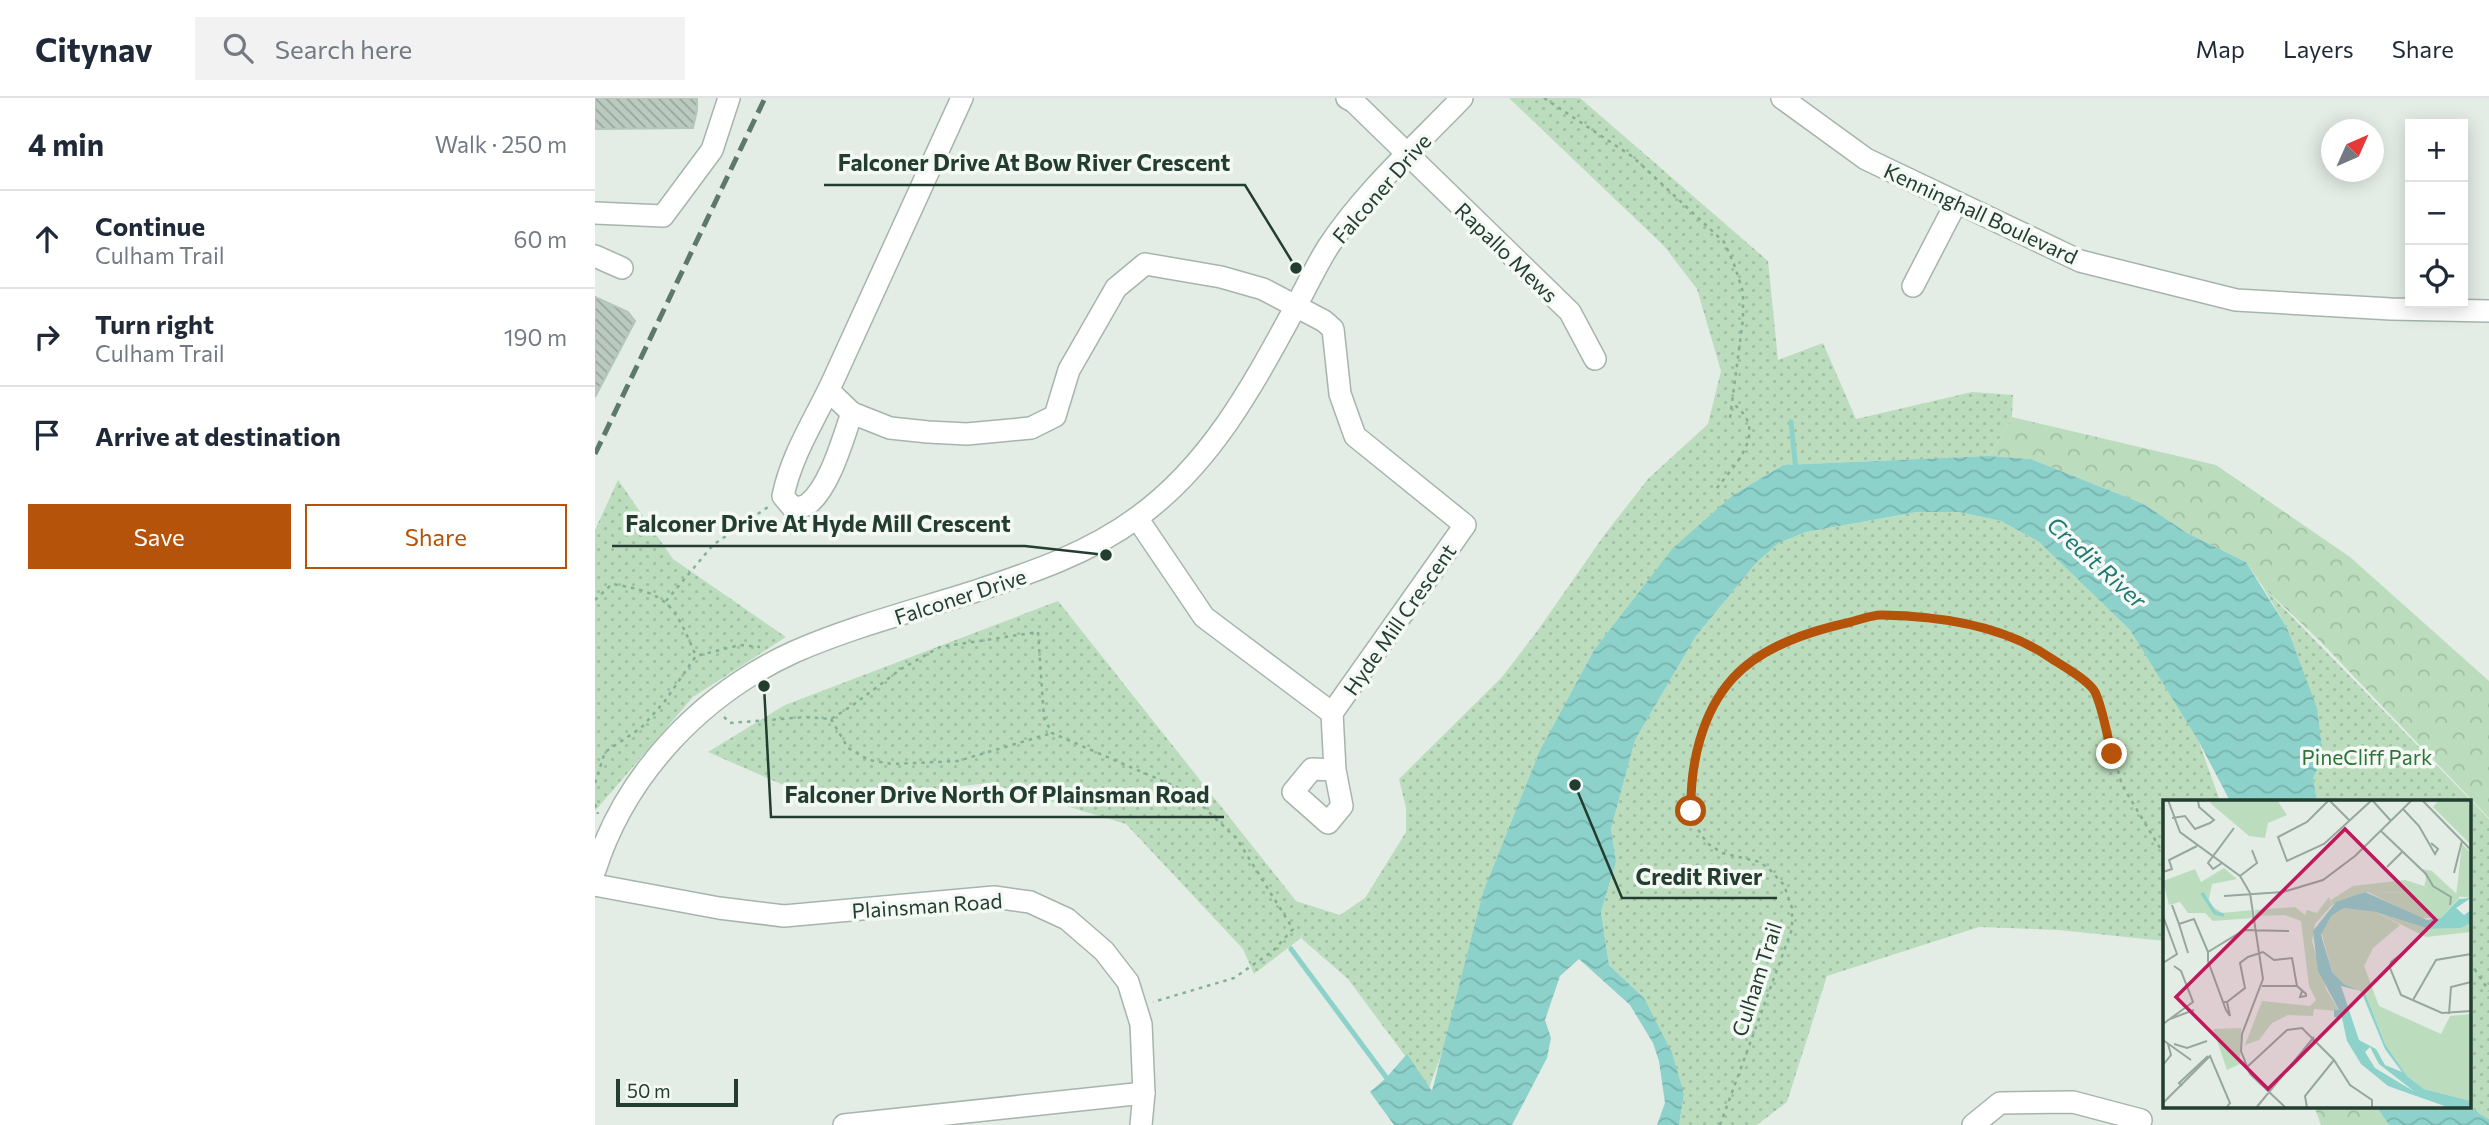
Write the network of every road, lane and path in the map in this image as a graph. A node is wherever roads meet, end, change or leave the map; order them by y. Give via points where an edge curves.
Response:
1 (729, 98) edge
2 (962, 98) edge
3 (1347, 98) edge
4 (1462, 98) edge
5 (1544, 98) edge
6 (1782, 98) edge
7 (1407, 155) junction
8 (1956, 203) junction
9 (595, 213) edge
10 (595, 256) edge
11 (622, 268) dead end
12 (1913, 286) dead end
13 (1296, 306) junction
14 (2489, 311) edge
15 (1595, 359) dead end
16 (829, 391) junction
17 (1732, 403) junction
18 (852, 413) junction
19 (1730, 418) dead end
20 (1717, 488) dead end
21 (783, 496) junction
22 (1137, 518) junction
23 (595, 600) edge
24 (666, 601) junction
25 (794, 653) junction
26 (696, 656) junction
27 (711, 704) junction
28 (1332, 713) junction
29 (831, 719) junction
30 (1052, 733) junction
31 (1335, 770) dead end
32 (595, 783) edge
33 (2163, 850) edge
34 (595, 870) edge
35 (595, 885) edge
36 (2471, 964) edge
37 (2489, 991) edge
38 (1136, 1007) junction
39 (1144, 1093) junction
40 (2141, 1120) dead end
41 (844, 1125) edge
42 (1141, 1125) edge
43 (1720, 1125) edge
44 (1973, 1125) edge

1 - 9 street via 712,150 663,216
2 - 16 street
3 - 7 street, Rapallo Mews
4 - 7 street, Falconer Drive
5 - 17 path via 1633,157 1724,242 1743,292
6 - 8 street, Kenninghall Boulevard via 1866,159
7 - 13 street, Falconer Drive via 1346,222
7 - 15 street, Rapallo Mews via 1570,312
8 - 12 street
8 - 14 street, Kenninghall Boulevard via 2080,261 2237,300
10 - 11 street
13 - 18 street via 1263,289 1221,277 1145,264 1116,288 1069,370 1055,416 1031,428 967,434 890,428
13 - 22 street, Falconer Drive via 1225,429 1179,482
13 - 28 street, Hyde Mill Crescent via 1333,329 1340,394 1355,436 1465,525
16 - 18 street
16 - 21 street via 801,444
17 - 19 path
17 - 20 path via 1748,420 1750,434 1747,446
18 - 21 street via 815,497 806,506 793,508
21 - 24 path via 713,545
22 - 25 street, Falconer Drive via 1038,571
22 - 28 street, Hyde Mill Crescent via 1204,617
23 - 24 path via 612,584 640,588
24 - 26 path via 678,615
25 - 26 path via 740,645
25 - 27 street, Falconer Drive via 754,673
26 - 32 path via 641,729 604,752
27 - 29 path via 730,723
27 - 34 street, Falconer Drive via 675,736 630,793
28 - 31 street, Hyde Mill Crescent
29 - 30 path via 848,748 869,760 892,764 958,761
29 - 30 path via 901,668 940,648 1038,632 1044,718
30 - 38 path via 1188,792 1237,839 1293,929 1273,951 1234,978
33 - 43 path, Culham Trail via 2122,785 2095,691 2033,646 1986,627 1879,615 1823,628 1757,657 1717,699 1690,783 1691,811 1707,843 1722,853 1761,862 1784,885 1792,908 1792,929
35 - 38 street, Plainsman Road via 784,916 994,897 1030,902 1067,919 1104,951 1128,982
36 - 37 path
38 - 39 street, Plainsman Road
39 - 41 street
39 - 42 street, Plainsman Road
40 - 44 street via 2073,1102 2000,1102

